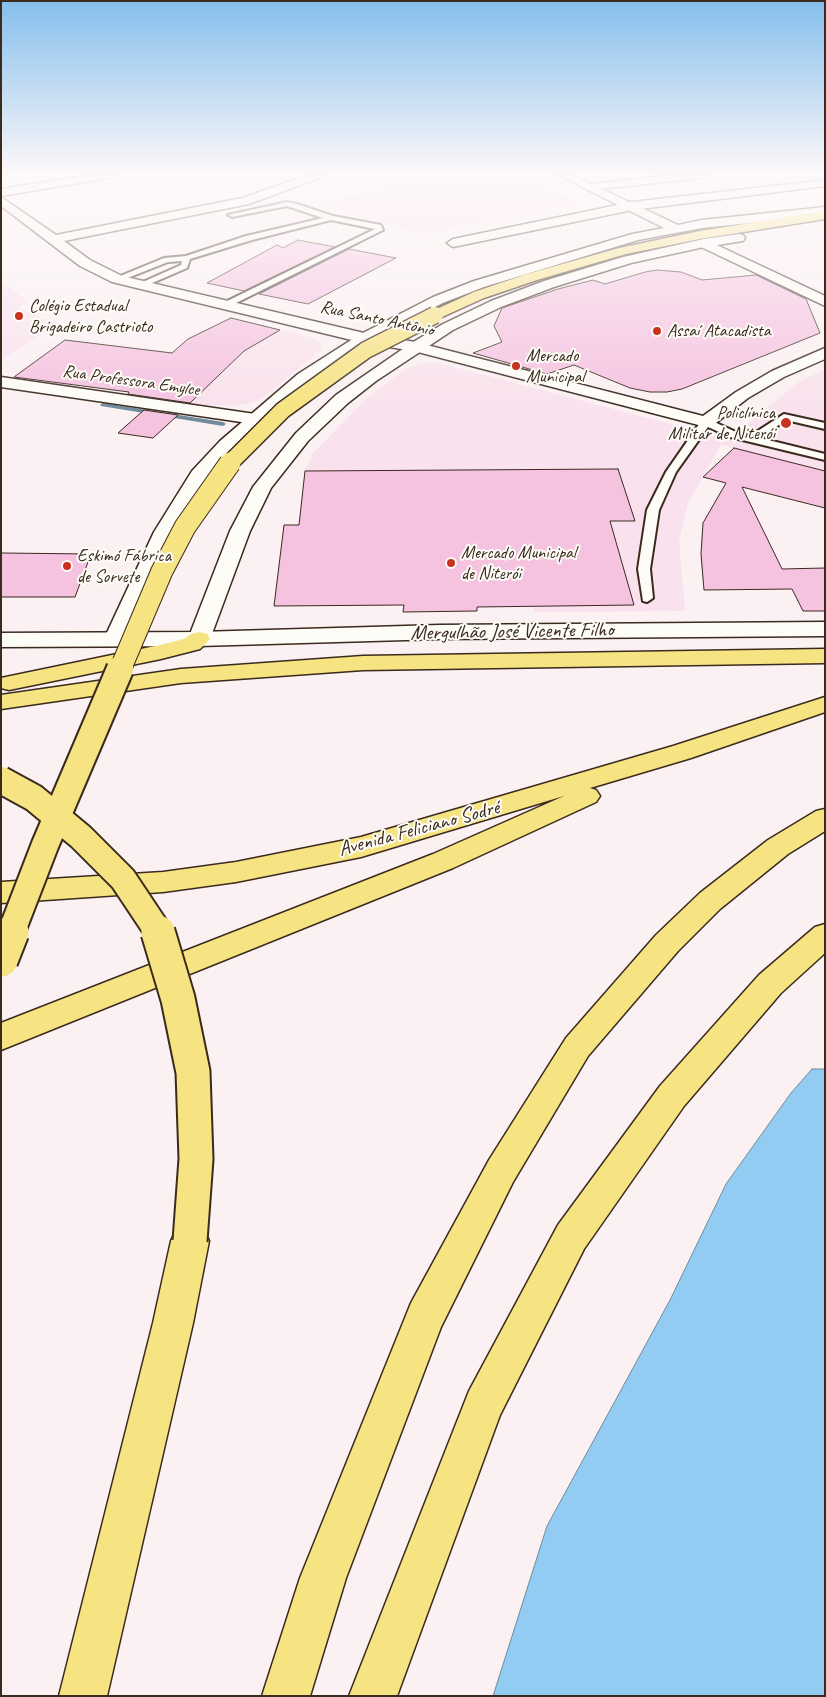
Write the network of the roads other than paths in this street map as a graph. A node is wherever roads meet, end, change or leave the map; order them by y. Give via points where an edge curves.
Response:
1 (73, 254) edge
2 (199, 254) edge
3 (330, 254) edge
4 (576, 254) edge
5 (613, 254) edge
6 (654, 254) edge
7 (727, 254) edge
8 (187, 258) junction
9 (117, 279) junction
10 (140, 285) junction
11 (825, 302) edge
12 (226, 305) junction
13 (364, 338) junction
14 (414, 347) junction
15 (825, 354) edge
16 (1, 382) edge
17 (255, 419) junction
18 (706, 422) junction
19 (825, 426) edge
20 (752, 439) junction
21 (825, 457) edge
22 (648, 598) dead end
23 (825, 629) edge
24 (116, 639) junction
25 (199, 639) junction
26 (1, 640) edge
27 (825, 656) edge
28 (1, 685) edge
29 (1, 702) edge
30 (825, 704) edge
31 (682, 752) junction
32 (1, 780) edge
33 (825, 818) edge
34 (1, 893) edge
35 (825, 935) edge
36 (1, 960) edge
37 (1, 1037) edge
38 (83, 1696) edge
39 (286, 1696) edge
40 (373, 1696) edge

1 - 9 street, Rua Santo Antônio
2 - 8 lane
3 - 12 lane
4 - 13 street via 479,284
5 - 36 main road, bridge via 479,295 366,350 283,410 230,462 184,527 162,571 45,845
6 - 14 street via 549,284 496,304
7 - 11 street
8 - 9 lane via 167,260
8 - 10 lane via 184,266
9 - 10 street, Rua Santo Antônio
10 - 12 street, Rua Santo Antônio
12 - 13 street, Rua Santo Antônio
13 - 14 street, Rua Santo Antônio
13 - 17 street via 304,378
14 - 18 street, Rua Santo Antônio
14 - 25 street via 342,399 275,468 240,531
15 - 18 street via 778,374
16 - 17 street, Rua Professora Emylce
17 - 24 street via 226,445 184,497 164,532
18 - 20 lane
18 - 22 lane via 671,472 653,510 644,569
19 - 20 lane via 784,416
20 - 21 lane
23 - 25 street, Mergulhão José Vicente Filho via 440,632
24 - 25 street
24 - 26 street
25 - 28 main road via 161,652
27 - 29 main road via 354,664 181,676
30 - 31 main road, Avenida Feliciano Sodré
31 - 34 main road, Avenida Feliciano Sodré via 361,847 236,872 163,882
31 - 37 main road via 443,861
32 - 38 main road, bridge via 34,798 124,879 158,931 178,999 193,1072 196,1159 190,1241
33 - 39 main road via 778,847 710,901 667,943 577,1047 501,1171 425,1317 323,1578
35 - 40 main road via 770,984 672,1096 571,1238 483,1405

